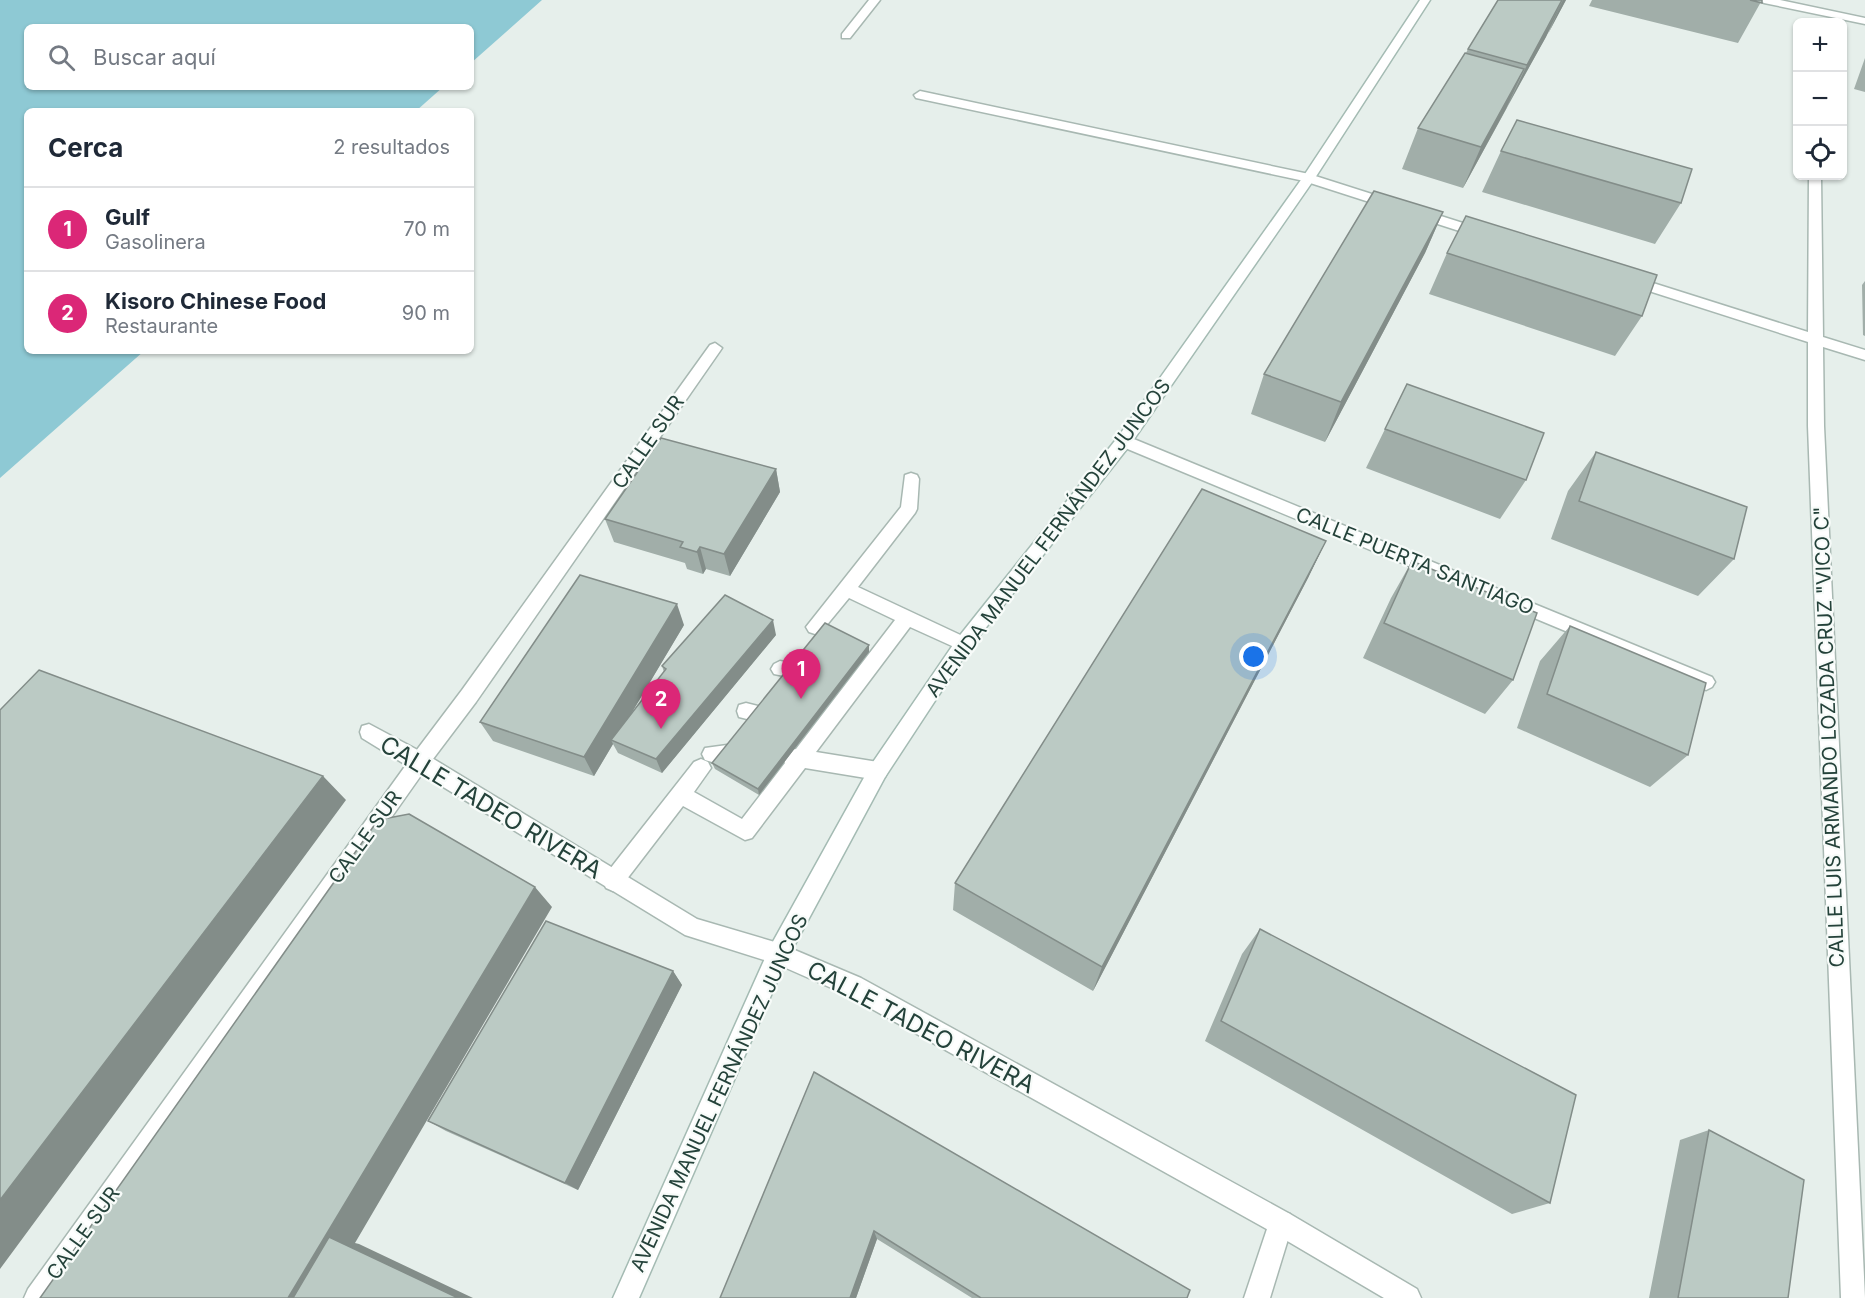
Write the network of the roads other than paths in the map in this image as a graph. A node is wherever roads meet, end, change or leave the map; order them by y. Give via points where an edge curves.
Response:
1 (875, 0) edge
2 (1425, 0) edge
3 (1764, 0) edge
4 (1815, 11) edge
5 (1865, 21) edge
6 (846, 36) dead end
7 (920, 95) dead end
8 (1309, 178) junction
9 (1815, 180) edge
10 (1500, 239) edge
11 (1612, 275) edge
12 (1815, 339) junction
13 (715, 348) dead end
14 (1865, 355) edge
15 (1124, 441) junction
16 (911, 479) dead end
17 (846, 589) junction
18 (907, 618) junction
19 (815, 627) dead end
20 (963, 644) junction
21 (1706, 682) edge
22 (369, 732) dead end
23 (795, 757) junction
24 (713, 758) edge
25 (420, 761) junction
26 (878, 771) junction
27 (681, 795) junction
28 (613, 881) junction
29 (778, 954) junction
30 (1281, 1223) junction
31 (37, 1298) edge
32 (626, 1298) edge
33 (1257, 1298) edge
34 (1408, 1298) edge
35 (1854, 1298) edge

1 - 6 street
2 - 8 street, AVENIDA MANUEL FERNÁNDEZ JUNCOS
3 - 4 street
4 - 5 street
7 - 8 street
8 - 10 street
8 - 15 street, AVENIDA MANUEL FERNÁNDEZ JUNCOS
9 - 12 street, CALLE LUIS ARMANDO LOZADA CRUZ "VICO C"
11 - 12 street
12 - 14 street
12 - 35 street, CALLE LUIS ARMANDO LOZADA CRUZ "VICO C" via 1815,426
13 - 25 street, CALLE SUR
15 - 20 street, AVENIDA MANUEL FERNÁNDEZ JUNCOS
15 - 21 street, CALLE PUERTA SANTIAGO
16 - 17 street via 909,509
17 - 18 street
17 - 19 street
18 - 20 street
18 - 23 street
20 - 26 street, AVENIDA MANUEL FERNÁNDEZ JUNCOS
22 - 25 street, CALLE TADEO RIVERA
23 - 26 street
23 - 27 street via 745,831
24 - 27 street
25 - 28 street, CALLE TADEO RIVERA
25 - 31 street, CALLE SUR
26 - 29 street, AVENIDA MANUEL FERNÁNDEZ JUNCOS
27 - 28 street
28 - 29 street, CALLE TADEO RIVERA via 692,928
29 - 30 street, CALLE TADEO RIVERA via 853,986
29 - 32 street, AVENIDA MANUEL FERNÁNDEZ JUNCOS
30 - 33 street
30 - 34 street, CALLE TADEO RIVERA

